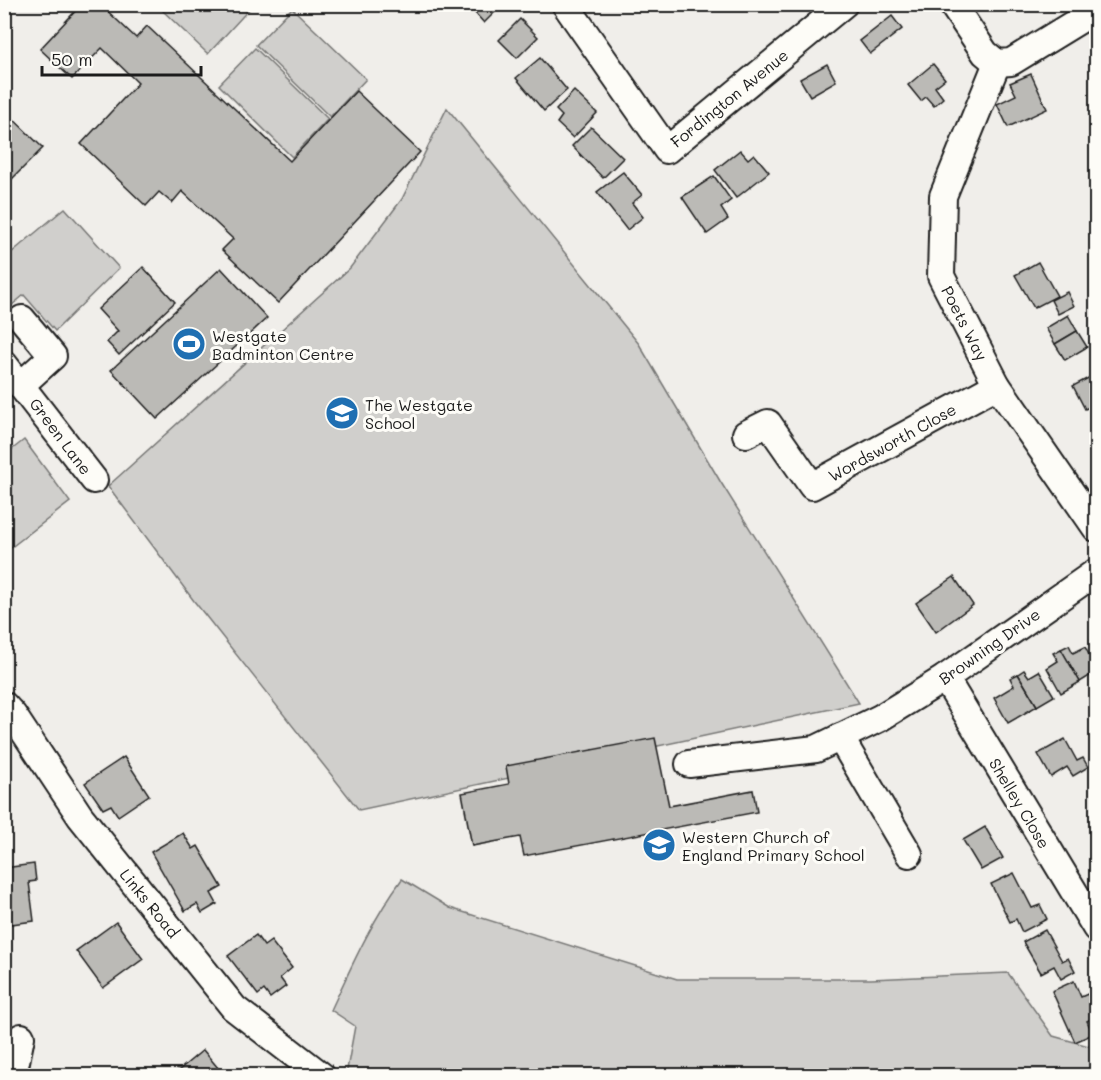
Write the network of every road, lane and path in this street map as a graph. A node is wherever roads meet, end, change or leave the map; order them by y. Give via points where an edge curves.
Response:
1 (566, 4) edge
2 (844, 4) edge
3 (952, 4) edge
4 (1096, 10) edge
5 (997, 63) junction
6 (22, 319) dead end
7 (4, 364) edge
8 (22, 384) junction
9 (997, 385) junction
10 (746, 434) dead end
11 (94, 480) dead end
12 (1096, 528) edge
13 (1096, 572) edge
14 (945, 678) junction
15 (4, 705) edge
16 (840, 737) junction
17 (689, 764) dead end
18 (909, 854) dead end
19 (1096, 928) edge
20 (21, 1037) dead end
21 (13, 1076) edge
22 (322, 1076) edge

1 - 2 street, Fordington Avenue via 668,150
3 - 5 street via 985,53
4 - 5 street via 1011,62
5 - 9 street, Poets Way via 943,196 941,276
6 - 8 street via 53,356
7 - 8 street, Green Lane
8 - 11 street, Green Lane
9 - 10 street, Wordsworth Close via 812,486 768,423
9 - 12 street, Poets Way
13 - 14 street, Browning Drive
14 - 16 street, Browning Drive via 880,718
14 - 19 street, Shelley Close
15 - 22 street, Links Road via 80,816 234,1008
16 - 17 street, Browning Drive via 816,748
16 - 18 street
20 - 21 street

